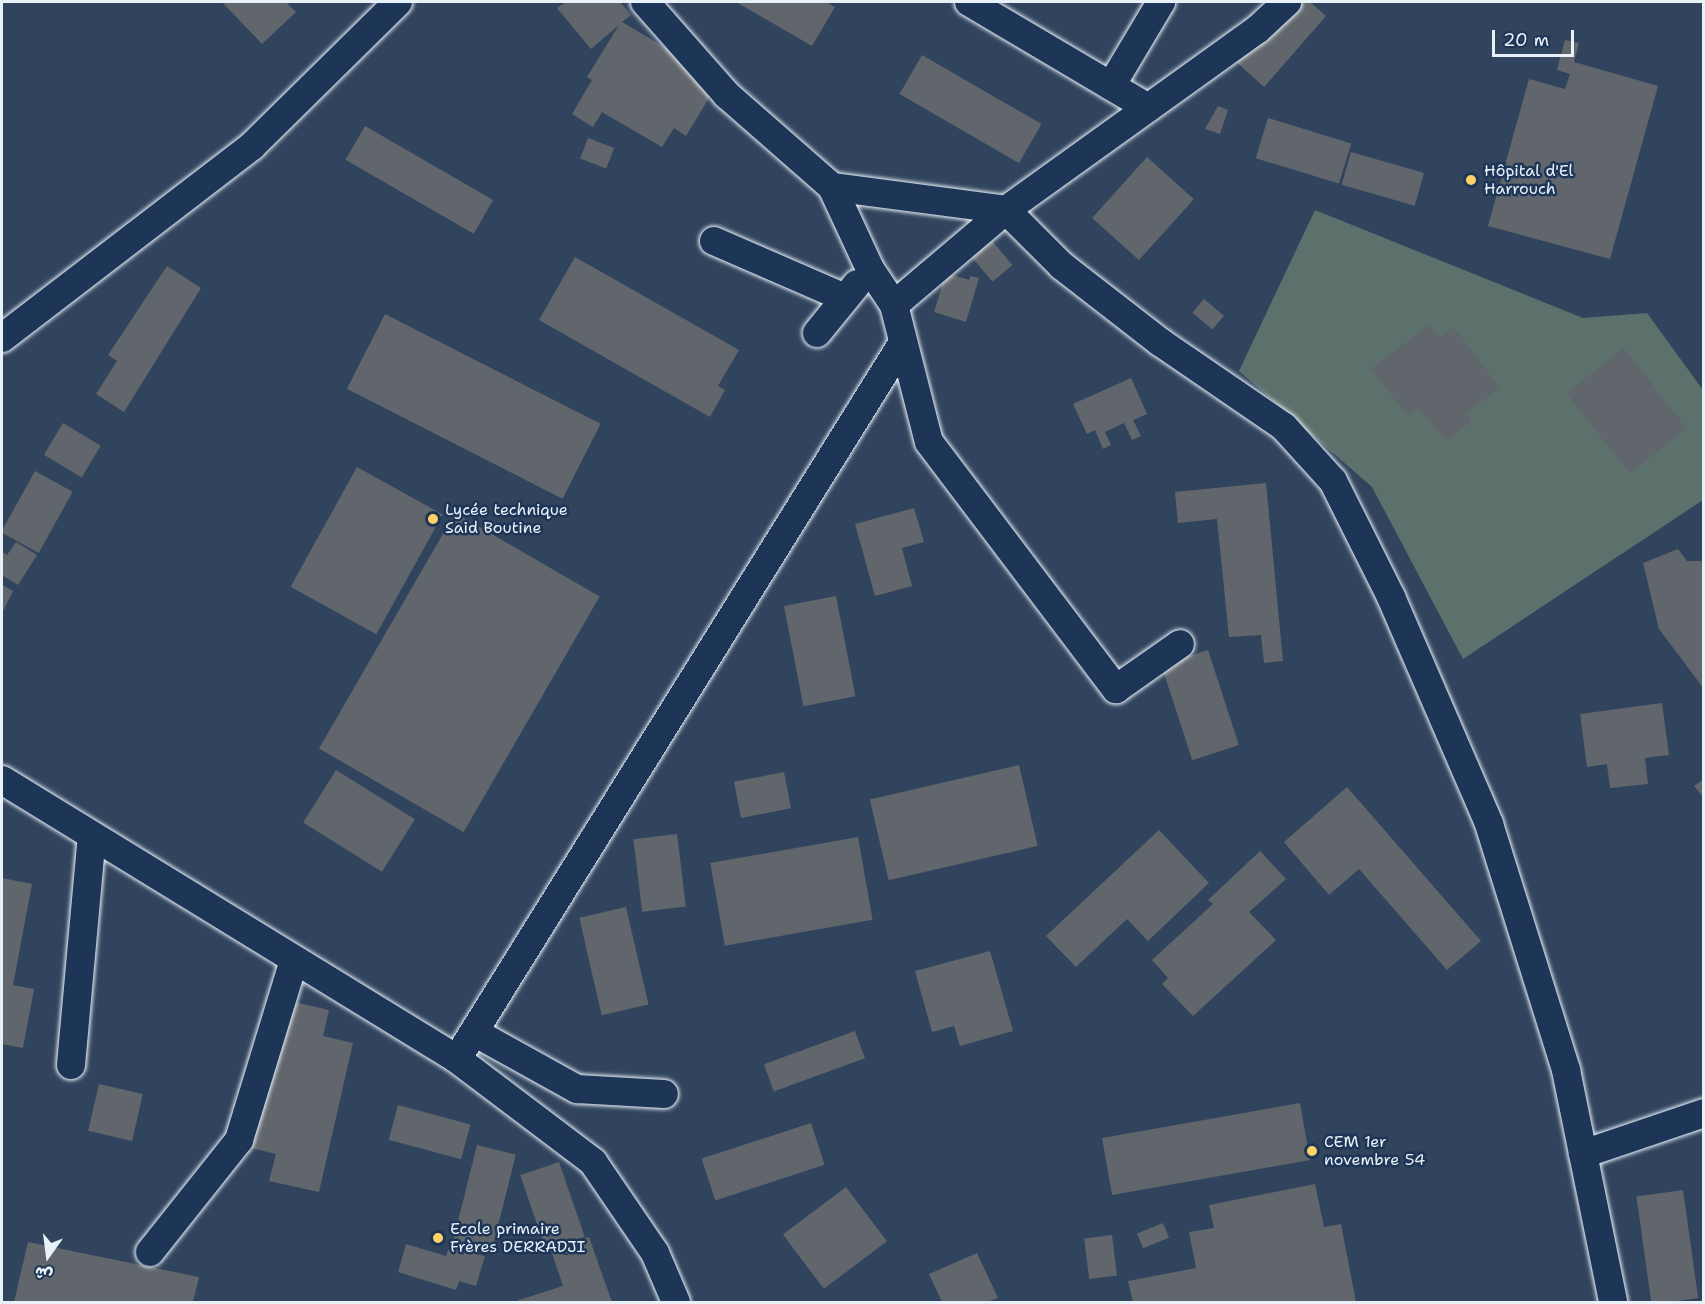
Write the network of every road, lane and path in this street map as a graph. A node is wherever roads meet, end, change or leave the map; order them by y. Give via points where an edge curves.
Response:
1 (398, 2) edge
2 (645, 2) edge
3 (969, 2) edge
4 (1161, 2) edge
5 (1287, 2) edge
6 (1111, 86) junction
7 (1148, 108) junction
8 (832, 187) junction
9 (1006, 210) junction
10 (714, 241) dead end
11 (870, 269) junction
12 (845, 298) junction
13 (894, 305) junction
14 (817, 333) dead end
15 (2, 338) edge
16 (902, 344) junction
17 (1180, 644) dead end
18 (2, 780) edge
19 (92, 836) junction
20 (294, 960) junction
21 (474, 1032) junction
22 (457, 1059) junction
23 (71, 1065) dead end
24 (664, 1094) dead end
25 (1704, 1113) edge
26 (1583, 1154) junction
27 (150, 1252) dead end
28 (676, 1302) edge
29 (1613, 1302) edge

1 - 15 street via 252,146
2 - 8 street via 727,95
3 - 6 street
4 - 6 street
5 - 7 street via 1258,29
6 - 7 street
7 - 9 street
8 - 9 street
8 - 11 street
9 - 13 street
9 - 26 street via 1062,266 1160,342 1284,427 1333,481 1424,673 1489,824 1566,1070
10 - 12 street
11 - 12 street
11 - 13 street
12 - 14 street
13 - 16 street
16 - 17 street via 929,442 1116,689
16 - 21 street
18 - 19 street
19 - 20 street
19 - 23 street
20 - 22 street
20 - 27 street via 239,1140
21 - 22 street
21 - 24 street via 577,1089
22 - 28 street via 593,1162 655,1253
25 - 26 street
26 - 29 street

